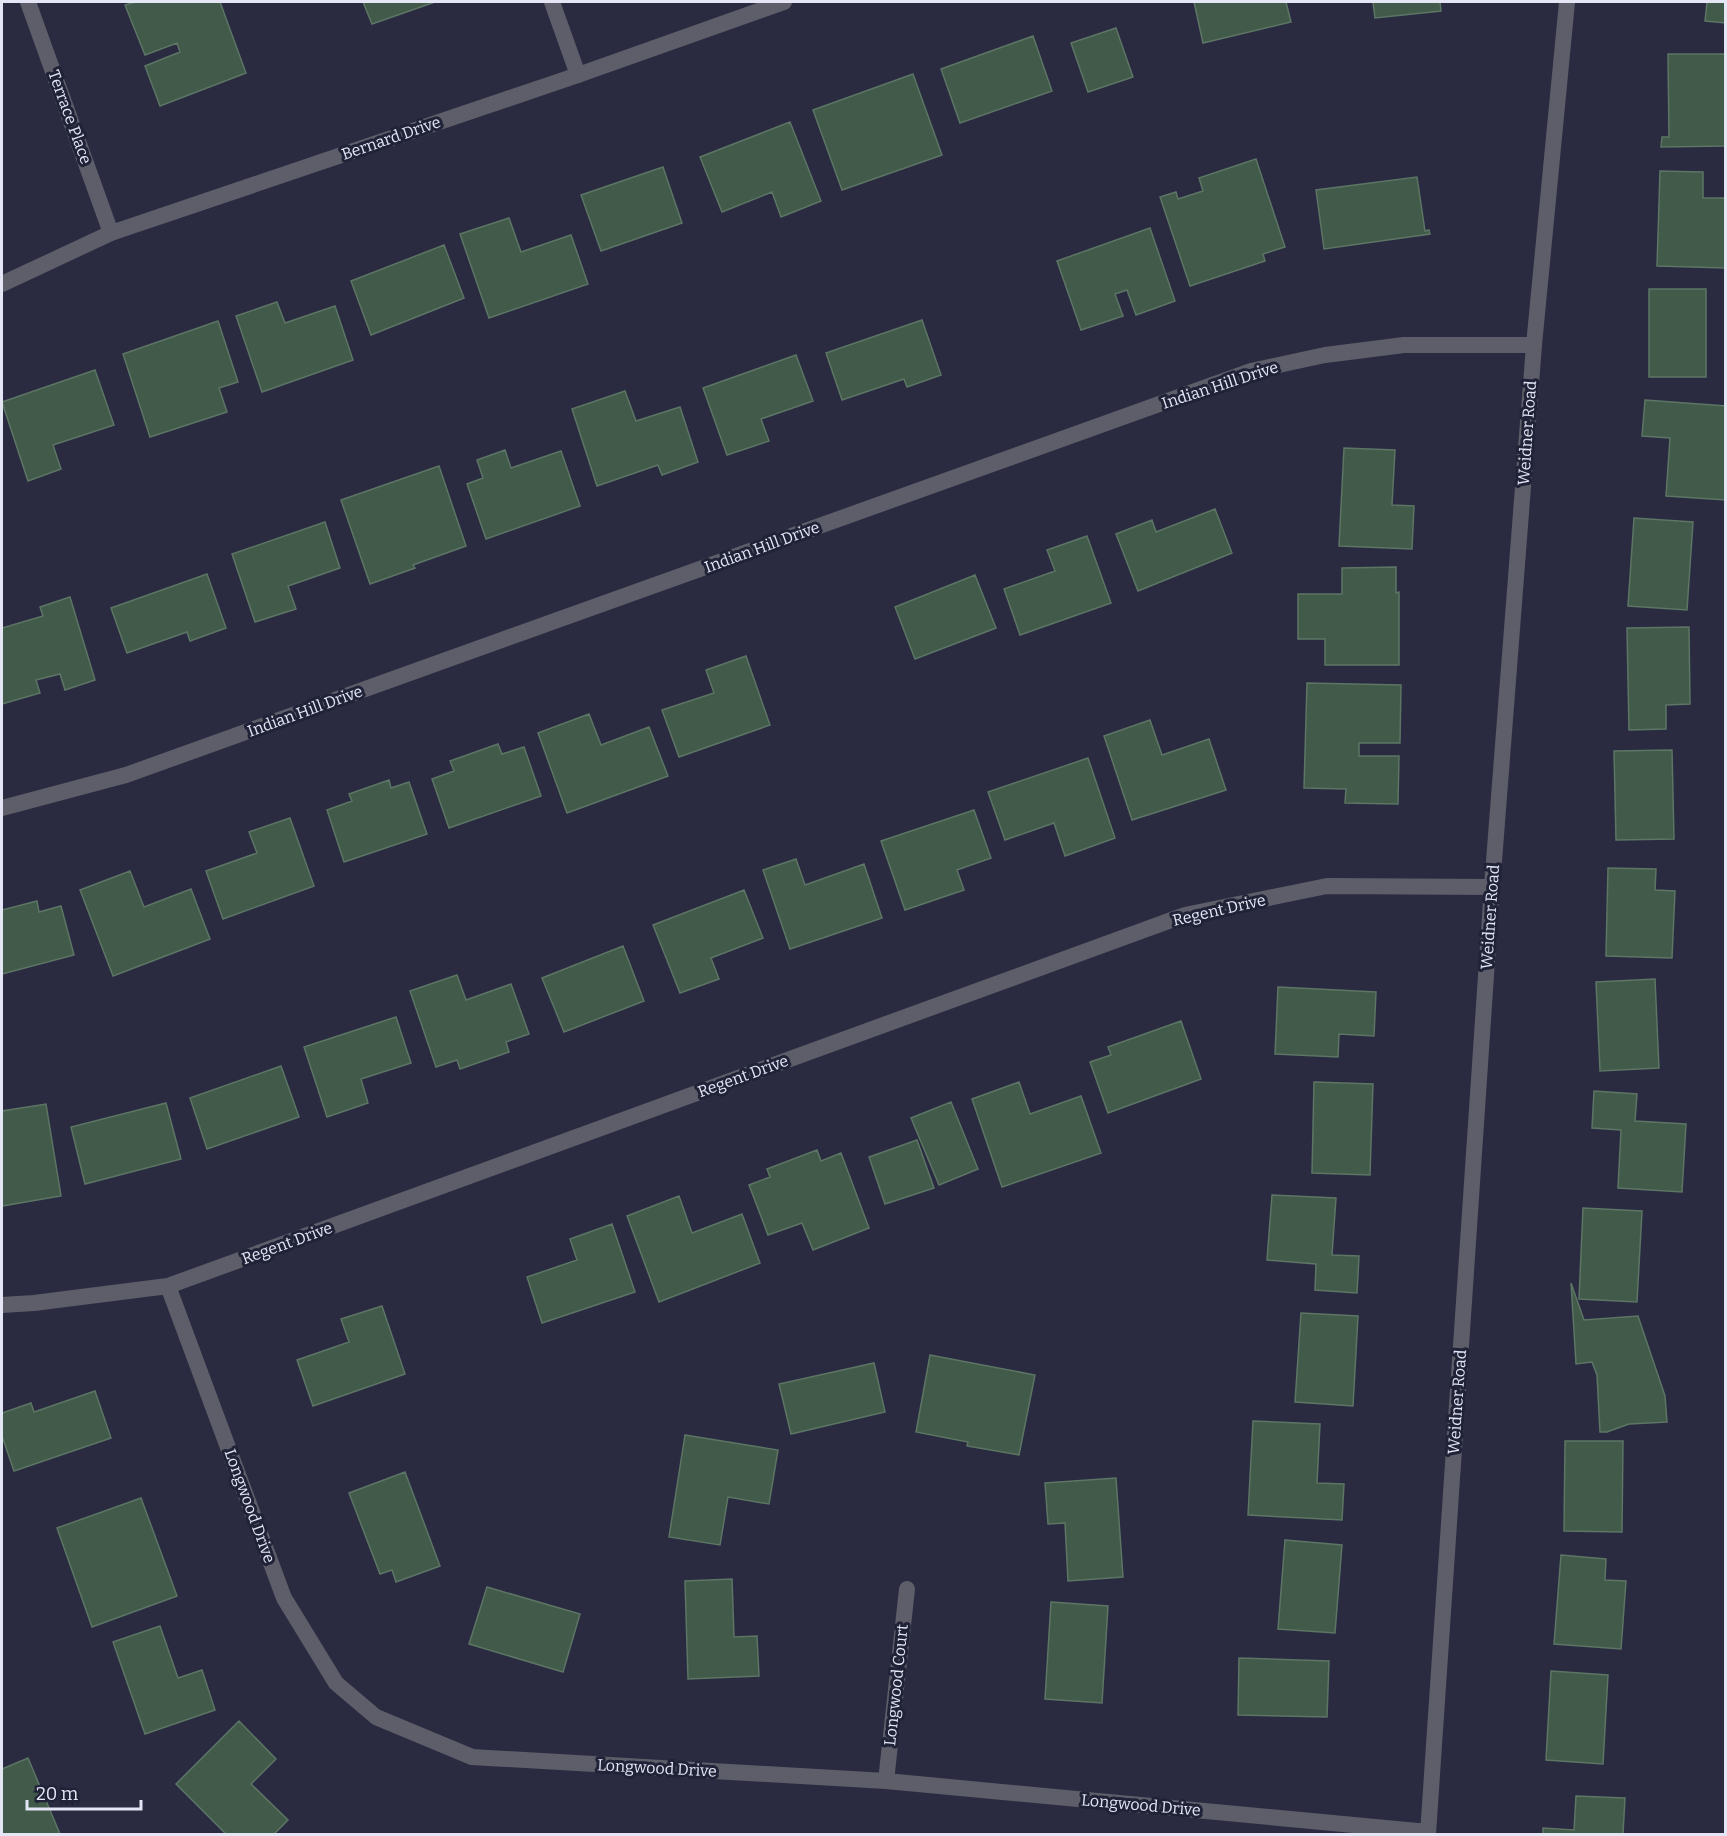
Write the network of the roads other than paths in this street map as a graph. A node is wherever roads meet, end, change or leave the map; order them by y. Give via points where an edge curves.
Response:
1 (28, 2) edge
2 (552, 2) edge
3 (784, 2) edge
4 (1567, 2) edge
5 (578, 75) junction
6 (111, 233) junction
7 (2, 284) edge
8 (1534, 345) junction
9 (2, 808) edge
10 (1492, 887) junction
11 (168, 1286) junction
12 (2, 1305) edge
13 (907, 1588) dead end
14 (886, 1781) junction
15 (1428, 1834) edge

1 - 6 street, Terrace Place
2 - 5 street
3 - 5 street, Bernard Drive
4 - 8 street, Weidner Road
5 - 6 street, Bernard Drive
6 - 7 street, Bernard Drive
8 - 9 street, Indian Hill Drive via 1404,345 1325,355 1251,371 126,775
8 - 10 street, Weidner Road
10 - 11 street, Regent Drive via 1327,886 1185,915
10 - 15 street, Weidner Road
11 - 12 street, Regent Drive
11 - 14 street, Longwood Drive via 284,1598 336,1683 376,1717 472,1757
13 - 14 street, Longwood Court
14 - 15 street, Longwood Drive

